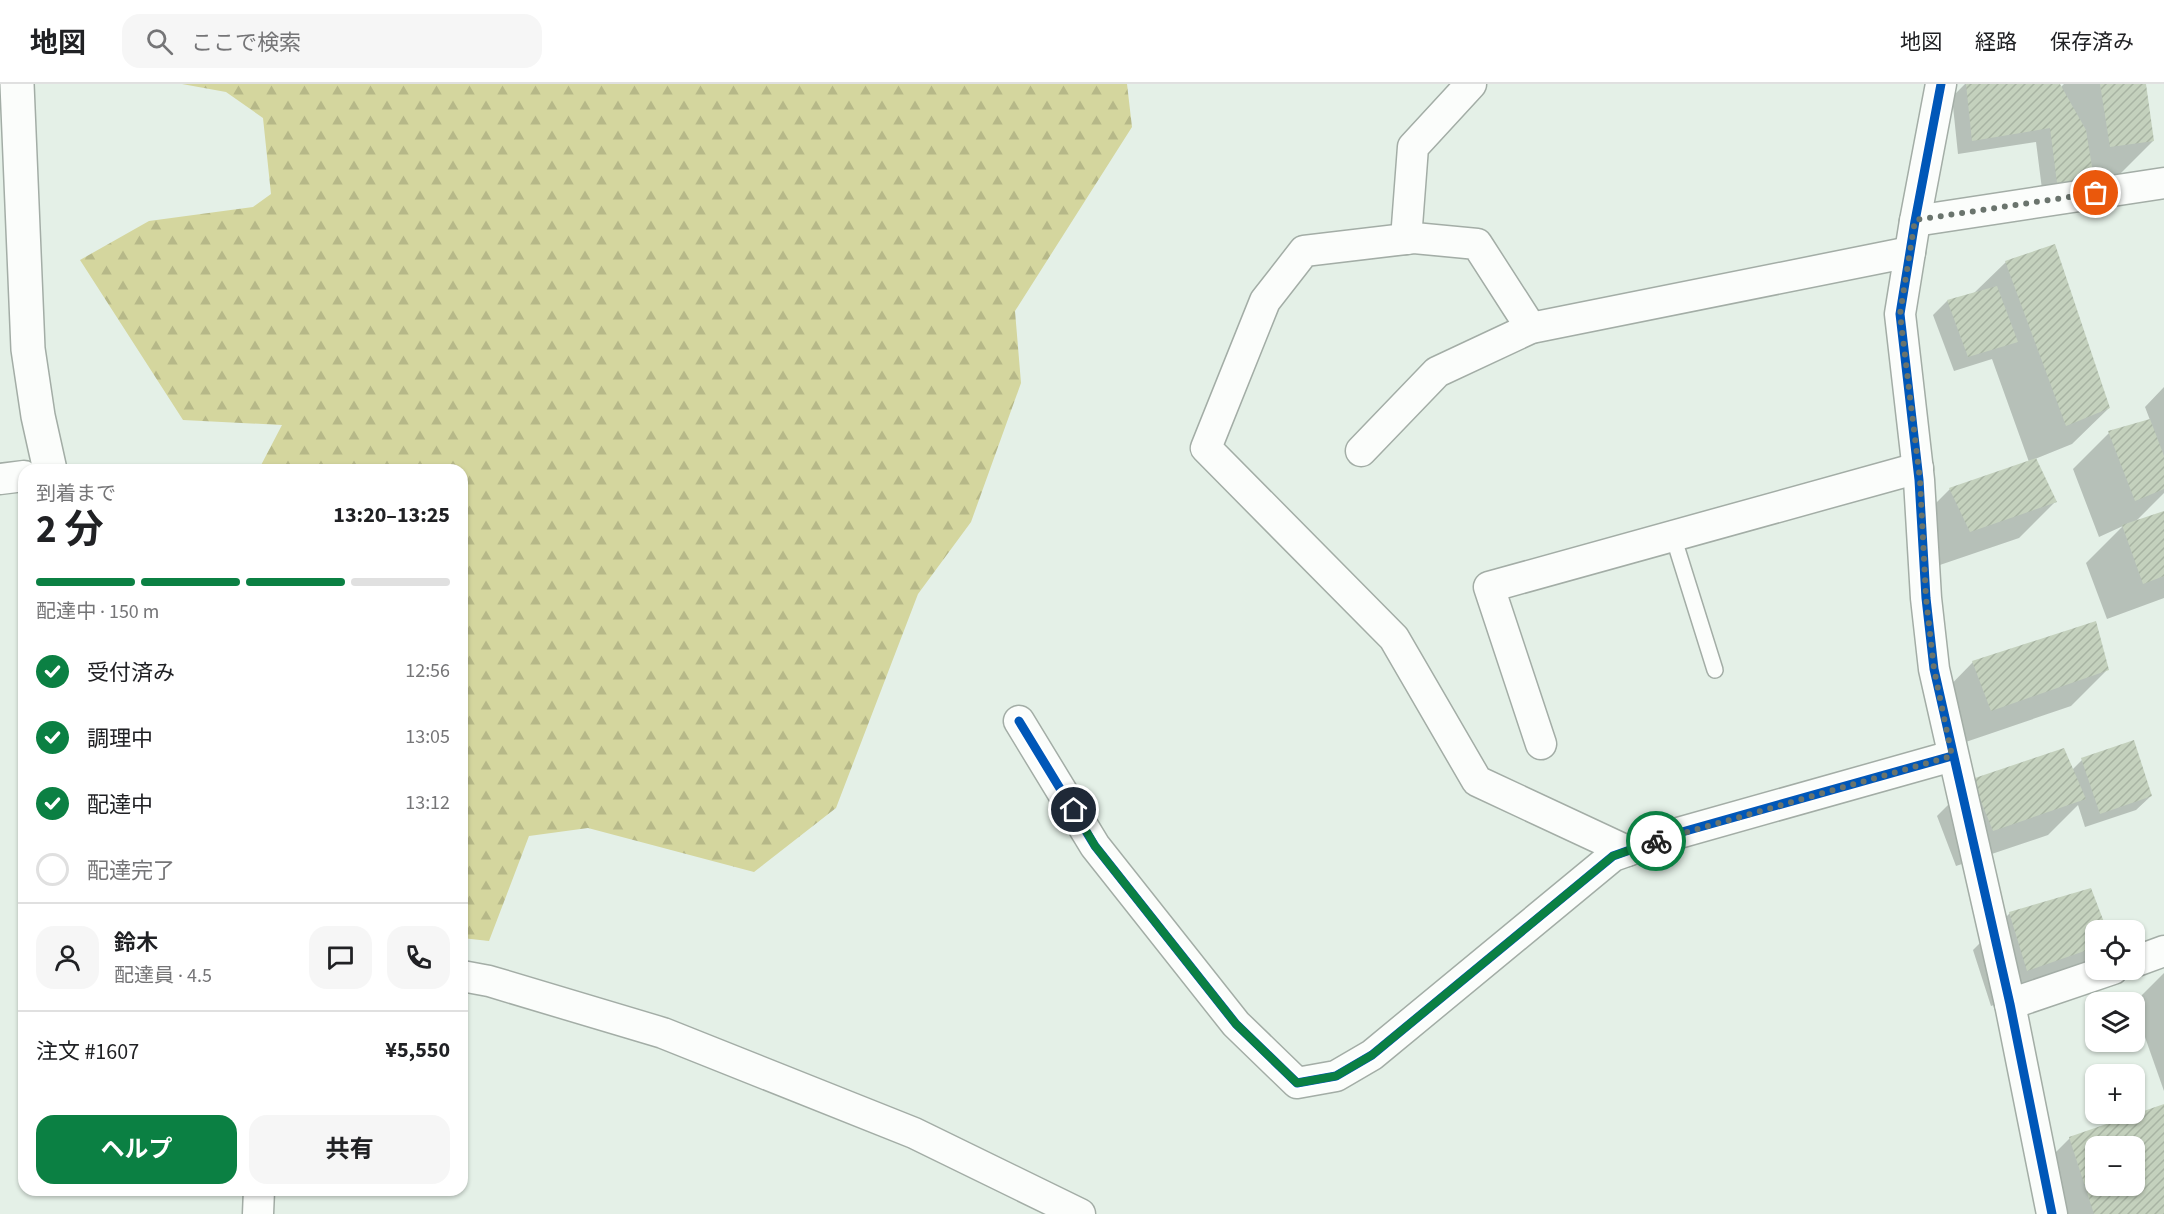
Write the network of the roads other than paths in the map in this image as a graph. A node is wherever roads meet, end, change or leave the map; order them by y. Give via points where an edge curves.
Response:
1 (17, 84) edge
2 (1472, 84) edge
3 (1941, 84) edge
4 (2164, 183) edge
5 (1915, 220) junction
6 (1406, 239) junction
7 (1910, 252) junction
8 (1530, 328) junction
9 (1361, 451) dead end
10 (49, 464) edge
11 (1918, 468) junction
12 (18, 477) edge
13 (0, 479) edge
14 (1673, 536) junction
15 (1715, 670) dead end
16 (1019, 721) dead end
17 (1540, 744) dead end
18 (1952, 756) junction
19 (1627, 851) junction
20 (2164, 951) edge
21 (2145, 958) edge
22 (468, 977) edge
23 (2085, 979) edge
24 (2010, 1004) junction
25 (259, 1196) edge
26 (258, 1214) edge
27 (1080, 1214) edge
28 (2052, 1214) edge

1 - 10 street via 28,349
2 - 6 street via 1413,147
3 - 5 street
4 - 5 street
5 - 7 street
6 - 8 street via 1477,244
6 - 19 street via 1304,252 1265,301 1206,448 1394,638 1477,781
7 - 8 street
7 - 11 street via 1900,314
8 - 9 street via 1437,372
11 - 14 street
11 - 18 street via 1934,669
12 - 13 street
14 - 15 lane
14 - 17 street via 1489,587
16 - 19 street via 1095,846 1236,1024 1297,1083 1336,1076 1372,1055 1613,856
18 - 19 street
18 - 24 street
20 - 21 street
22 - 27 street via 663,1033 914,1133
23 - 24 street
24 - 28 street
25 - 26 street

